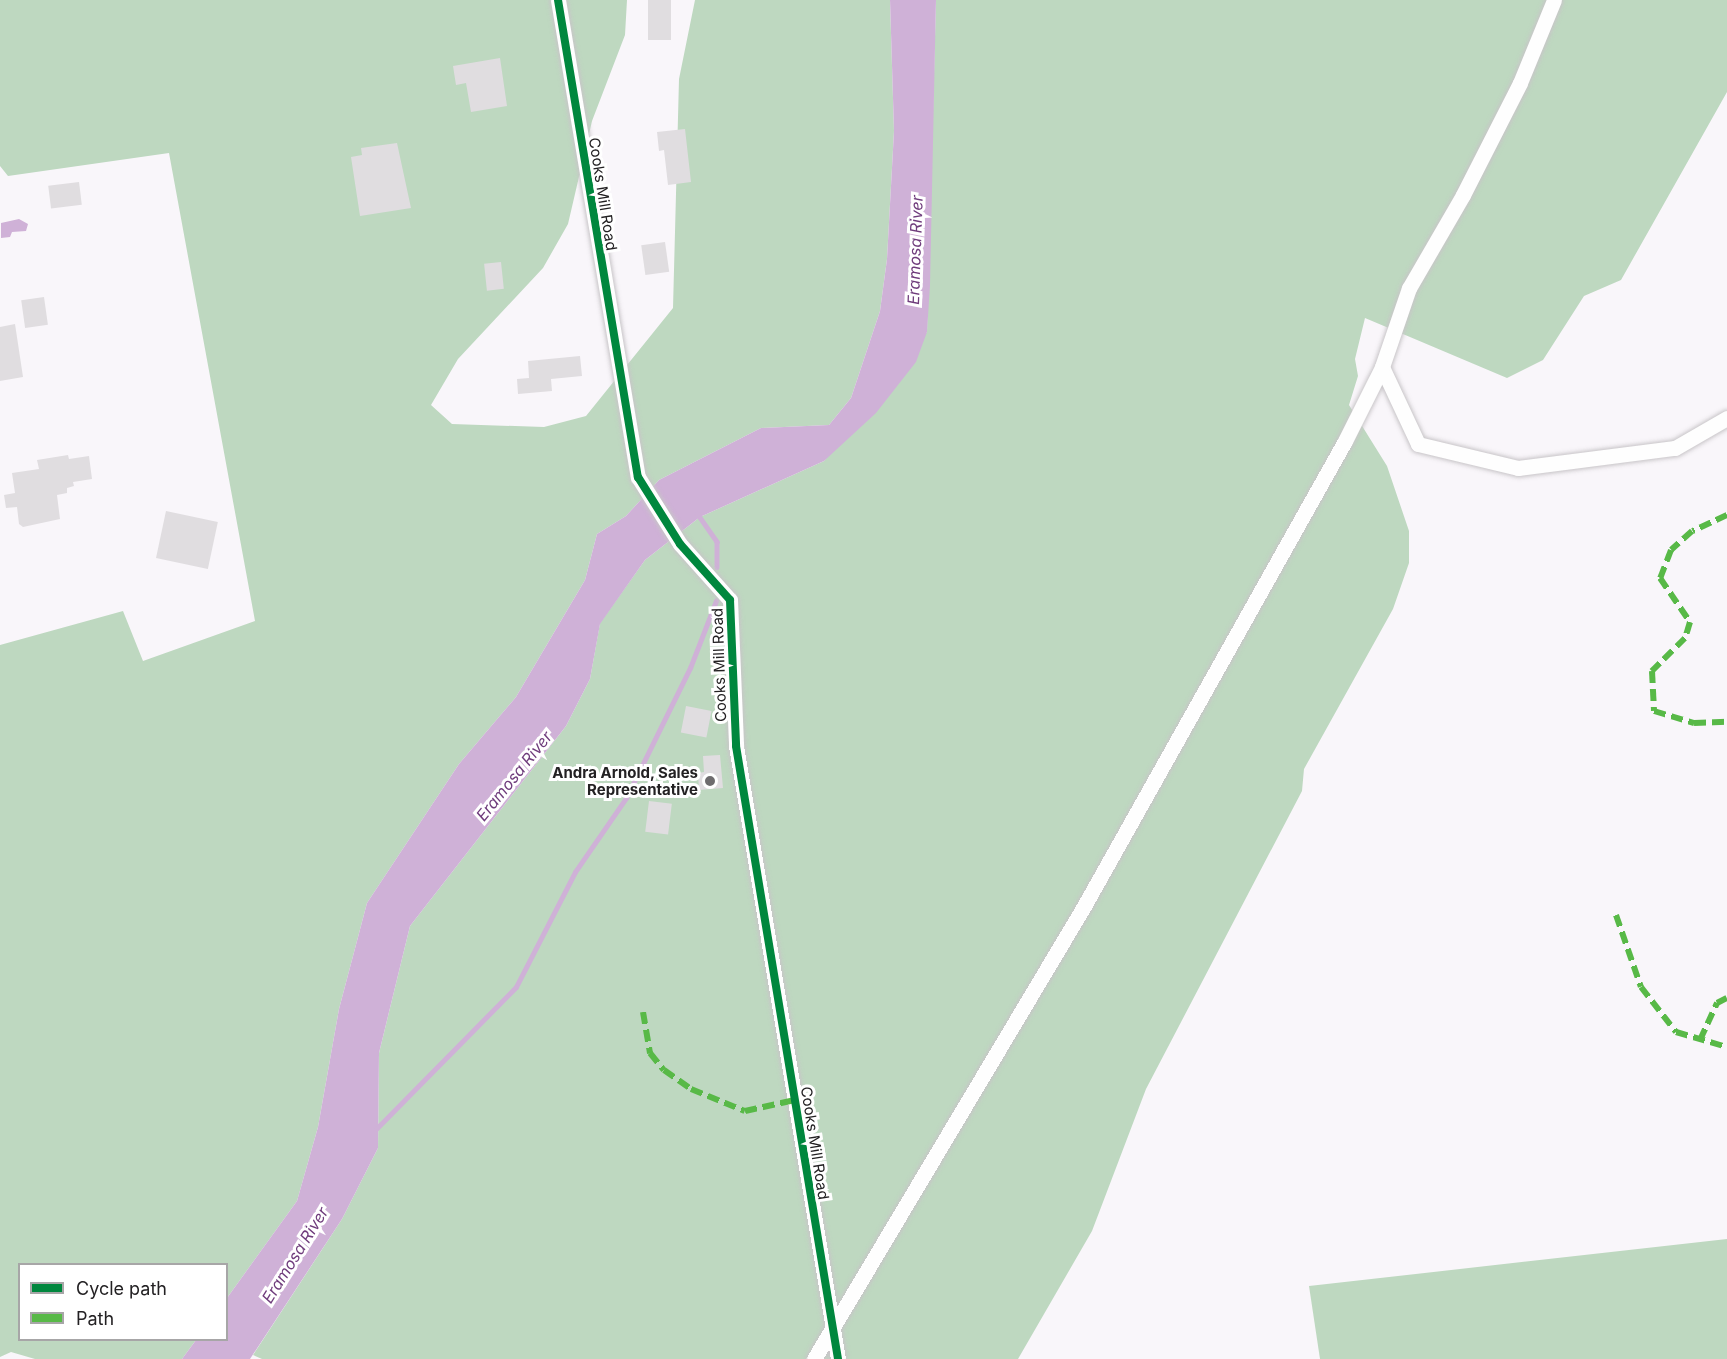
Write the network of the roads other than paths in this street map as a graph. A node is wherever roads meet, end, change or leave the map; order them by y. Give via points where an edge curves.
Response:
1 (558, 0) edge
2 (1554, 0) edge
3 (1382, 367) junction
4 (1727, 418) edge
5 (832, 1327) junction
6 (814, 1359) edge
7 (838, 1359) edge

1 - 5 street, Cooks Mill Road via 638,477 681,544 730,600 736,746
2 - 3 street via 1510,103 1409,288
3 - 4 street via 1418,444 1518,468 1675,448
3 - 5 street via 1345,441 1083,908
5 - 6 street
5 - 7 street, Cooks Mill Road

